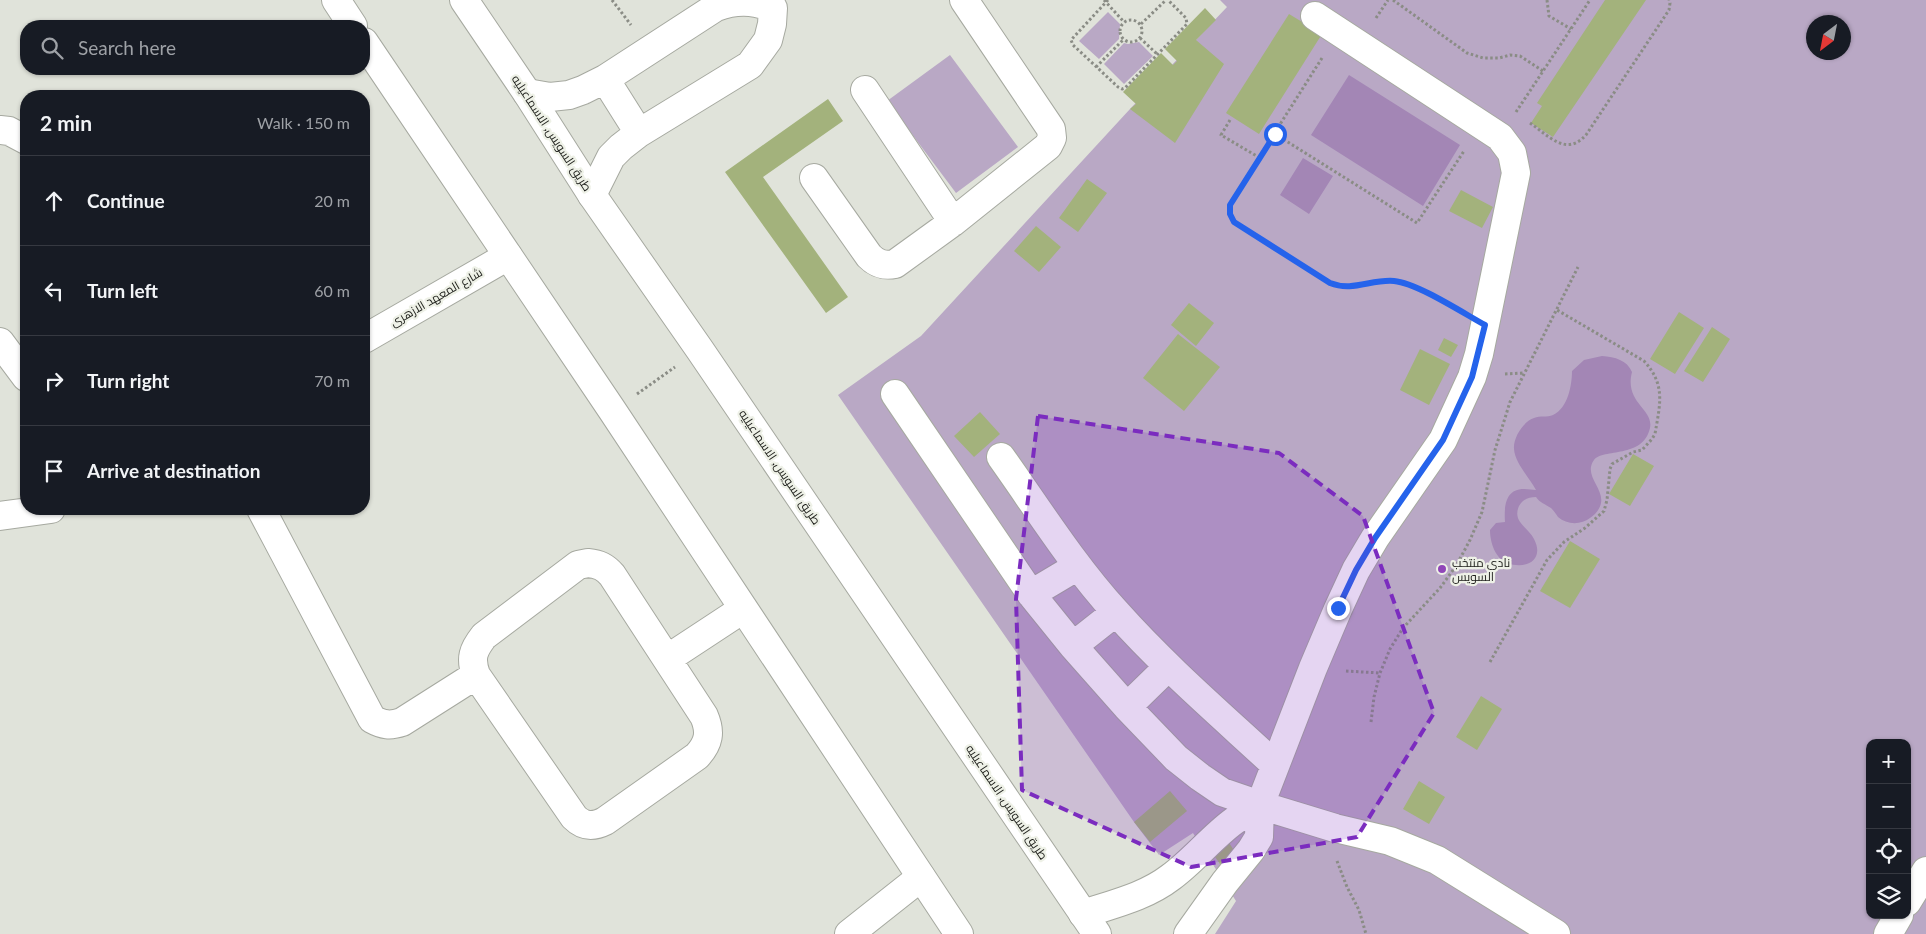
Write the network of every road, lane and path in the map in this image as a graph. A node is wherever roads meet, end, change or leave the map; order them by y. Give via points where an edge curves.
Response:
1 (336, 0) edge
2 (464, 0) edge
3 (964, 0) edge
4 (1167, 0) edge
5 (1393, 0) edge
6 (1547, 0) edge
7 (1590, 0) edge
8 (1669, 0) edge
9 (1106, 1) edge
10 (779, 4) edge
11 (1315, 16) dead end
12 (349, 20) edge
13 (1124, 22) junction
14 (1141, 24) junction
15 (1571, 29) junction
16 (1338, 31) junction
17 (1140, 38) junction
18 (1124, 39) junction
19 (370, 51) edge
20 (1157, 54) junction
21 (1096, 67) junction
22 (1543, 71) junction
23 (606, 79) junction
24 (865, 90) dead end
25 (527, 93) junction
26 (1230, 120) dead end
27 (1478, 122) junction
28 (0, 130) edge
29 (639, 133) junction
30 (1275, 134) junction
31 (20, 135) edge
32 (1260, 158) junction
33 (814, 178) dead end
34 (592, 195) junction
35 (953, 222) junction
36 (508, 256) junction
37 (1578, 267) dead end
38 (1557, 310) junction
39 (1485, 325) junction
40 (370, 336) edge
41 (0, 342) edge
42 (700, 350) junction
43 (20, 369) edge
44 (895, 394) dead end
45 (612, 410) junction
46 (1001, 457) dead end
47 (20, 515) edge
48 (265, 515) edge
49 (2, 518) edge
50 (1078, 566) junction
51 (1031, 594) junction
52 (743, 609) junction
53 (1116, 612) junction
54 (1073, 646) junction
55 (667, 658) junction
56 (1490, 662) dead end
57 (1168, 667) junction
58 (476, 675) junction
59 (1127, 707) junction
60 (1371, 722) dead end
61 (1275, 765) junction
62 (1260, 806) junction
63 (1335, 828) junction
64 (1926, 871) edge
65 (921, 877) junction
66 (1911, 895) edge
67 (1897, 919) edge
68 (1083, 927) edge
69 (849, 934) edge
70 (959, 934) edge
71 (1188, 934) edge
72 (1366, 934) edge
73 (1556, 934) edge
74 (1888, 934) edge

1 - 12 main road
2 - 25 main road, طريق السويس, الاسماعيليه
3 - 35 main road via 1051,129 1052,138 1042,152
4 - 14 path
4 - 20 path via 1188,22
5 - 22 path via 1467,52 1482,58 1520,56
6 - 15 path via 1549,16
7 - 15 path
8 - 22 path via 1669,10 1579,143 1568,146 1558,142 1515,113
9 - 13 path
9 - 21 path via 1071,40
10 - 23 main road via 744,0 716,7
10 - 29 main road via 768,40 750,65
11 - 16 main road
13 - 14 path via 1131,19
13 - 18 path via 1120,29
14 - 17 path
15 - 22 path
16 - 27 main road
16 - 30 path
17 - 18 path via 1134,42
17 - 20 path
18 - 21 path
19 - 36 main road
20 - 21 path via 1122,89
23 - 25 main road via 569,94 550,97
23 - 29 main road
24 - 35 main road
25 - 34 main road, طريق السويس, الاسماعيليه
26 - 32 path via 1221,135
27 - 30 path via 1465,142 1468,144 1418,223
27 - 39 main road via 1500,136 1512,153 1516,173
28 - 31 main road
29 - 34 main road via 611,157
30 - 32 path
32 - 39 path via 1230,205 1234,222 1339,287 1385,280 1410,285
33 - 35 main road via 876,263 895,264
34 - 42 main road, طريق السويس, الاسماعيليه
36 - 40 main road, شارع المعهد الازهرى
36 - 45 main road
37 - 38 path
38 - 56 path via 1644,361 1652,370 1660,392 1654,434 1642,450 1612,464 1604,511 1564,542 1547,560
38 - 60 path via 1510,402 1482,512 1470,540 1440,588 1390,649 1380,673
39 - 61 main road via 1472,377 1458,411 1443,440 1356,570
41 - 43 main road
42 - 45 path
42 - 68 main road, طريق السويس, الاسماعيليه
44 - 51 main road
45 - 52 main road
46 - 50 main road
47 - 49 main road
48 - 58 main road via 372,718 381,724 402,722
50 - 51 main road
50 - 53 main road
51 - 54 main road
52 - 55 main road
52 - 65 main road
53 - 54 main road
53 - 57 main road
54 - 59 main road
55 - 58 main road via 612,575 597,564 588,563 578,565 484,636 471,656
55 - 58 main road via 704,716 709,737 704,748 605,821 589,826 574,817
57 - 59 main road
57 - 61 main road
59 - 62 main road via 1176,758 1200,777 1222,792
61 - 62 main road
62 - 63 main road
62 - 68 main road via 1233,822 1170,878
62 - 71 main road via 1259,837
63 - 72 path via 1340,873 1359,910
63 - 73 main road via 1390,841 1423,853
64 - 66 main road
65 - 69 main road
65 - 70 main road
67 - 74 main road

